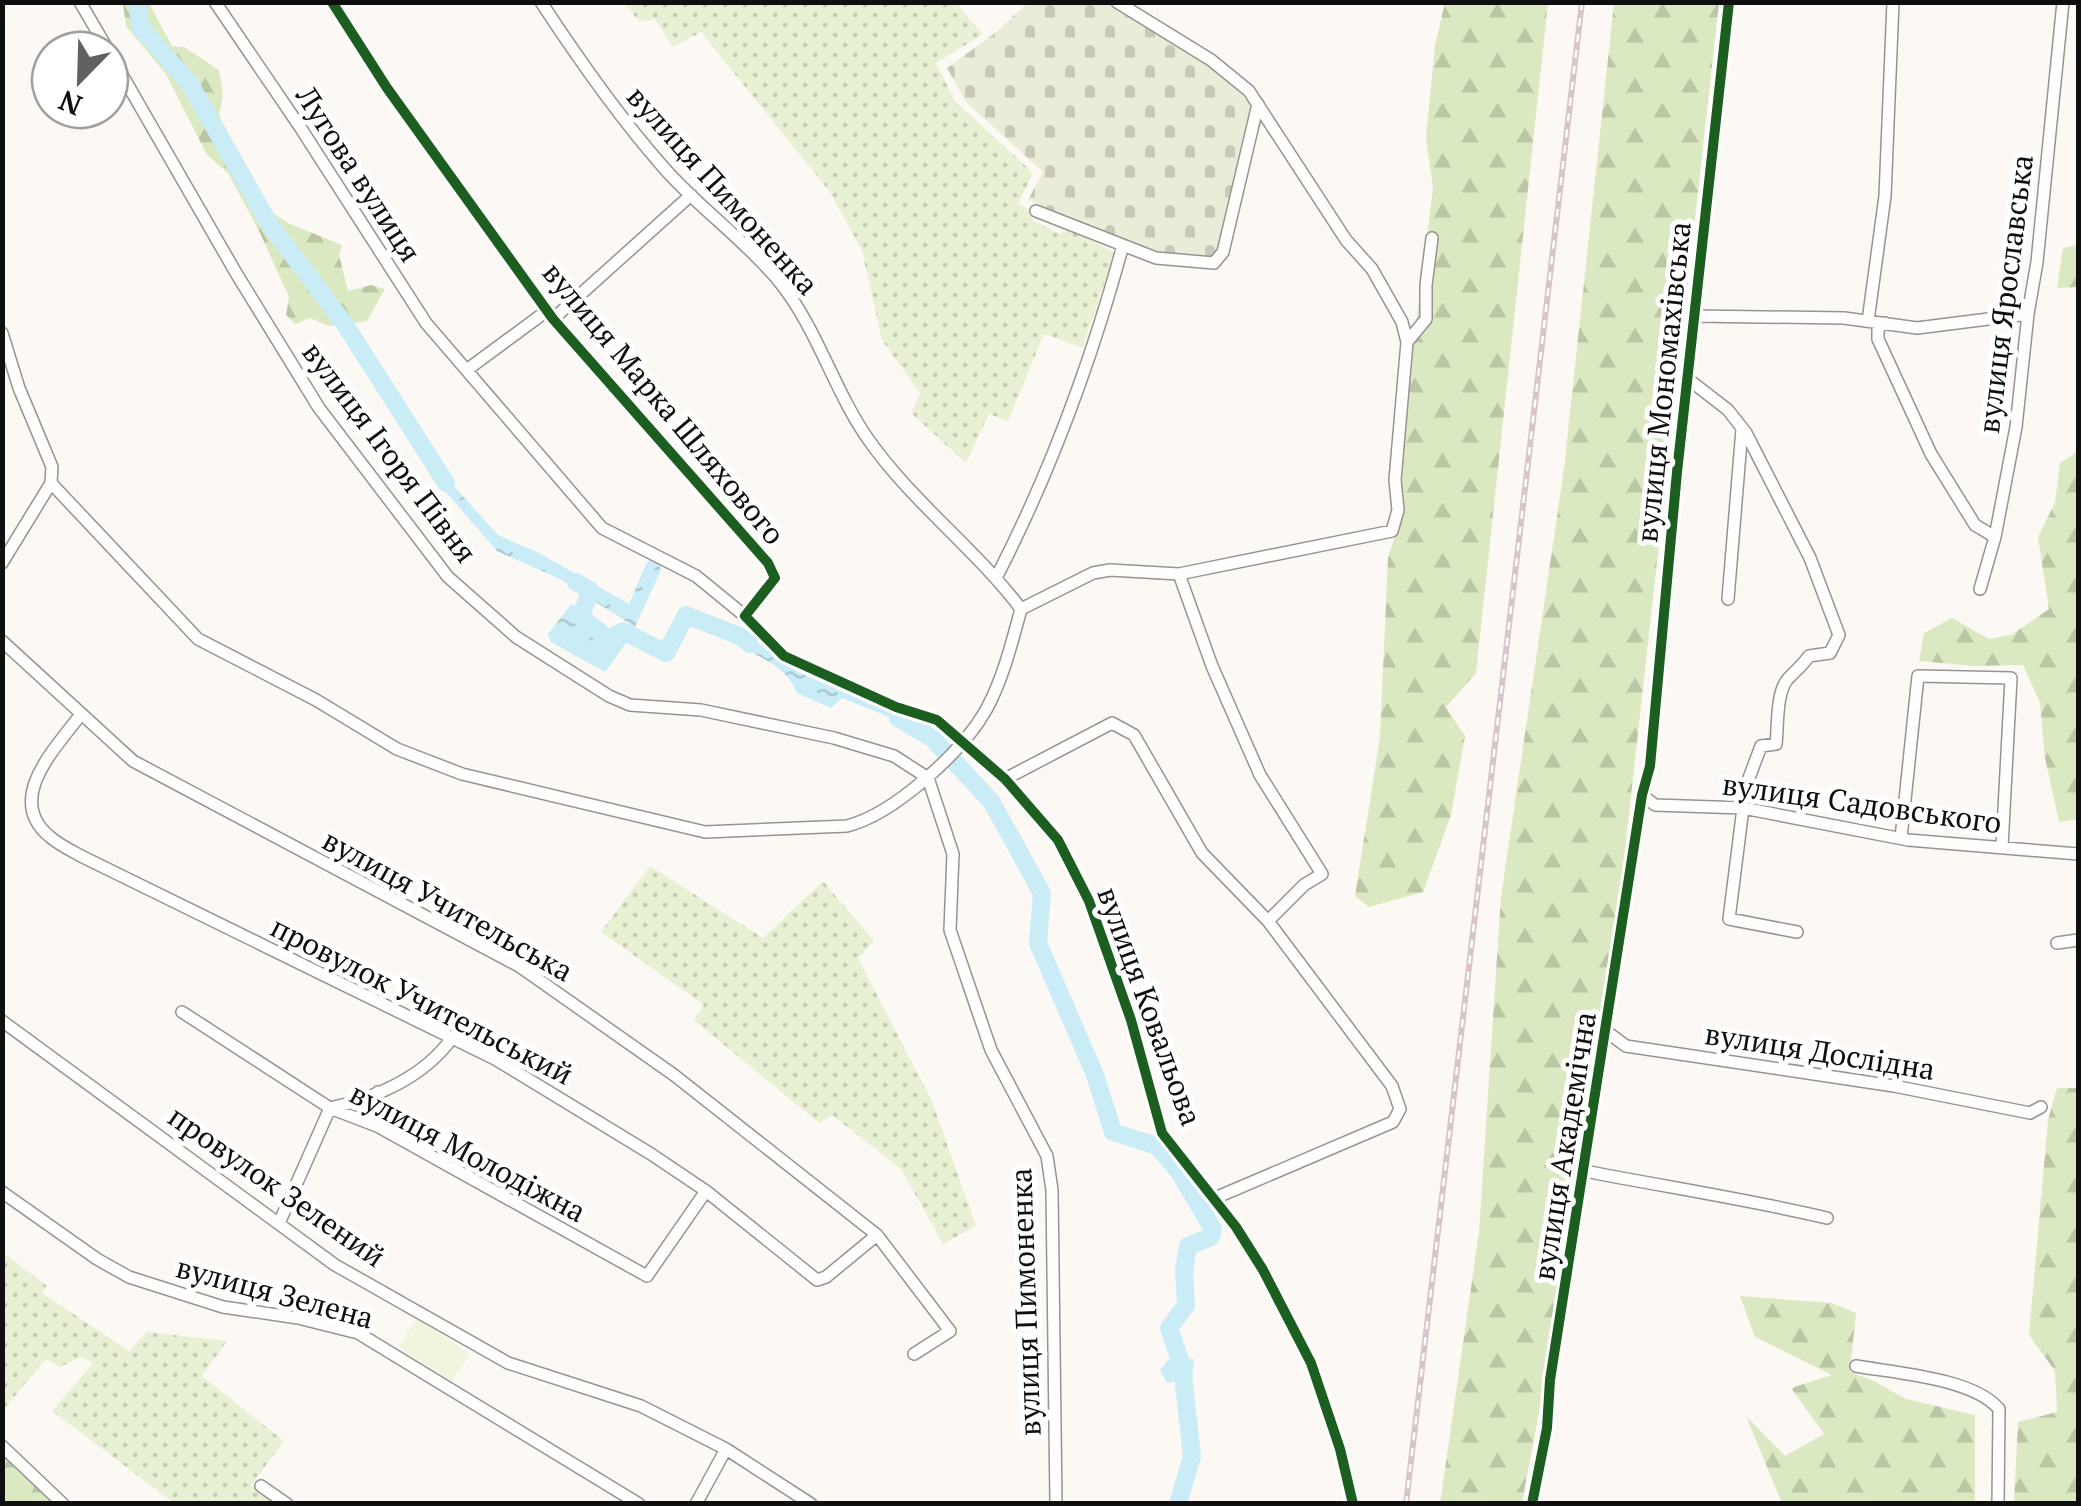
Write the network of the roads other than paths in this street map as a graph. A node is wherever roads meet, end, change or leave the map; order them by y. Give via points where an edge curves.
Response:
1 (80, 2) edge
2 (215, 2) edge
3 (332, 2) edge
4 (541, 2) edge
5 (1117, 2) edge
6 (1729, 2) edge
7 (1893, 2) edge
8 (2062, 2) edge
9 (96, 30) edge
10 (130, 88) edge
11 (1258, 104) junction
12 (1273, 128) junction
13 (1250, 133) junction
14 (691, 195) junction
15 (1070, 224) dead end
16 (1432, 238) dead end
17 (1123, 245) junction
18 (2028, 314) junction
19 (551, 315) junction
20 (1695, 316) junction
21 (1868, 321) junction
22 (1885, 324) junction
23 (2, 333) edge
24 (1406, 342) junction
25 (468, 369) junction
26 (1688, 379) junction
27 (1742, 429) junction
28 (51, 483) junction
29 (1995, 537) junction
30 (2, 563) edge
31 (1179, 574) junction
32 (997, 576) junction
33 (1980, 589) dead end
34 (1728, 600) dead end
35 (1022, 608) junction
36 (745, 616) junction
37 (2, 641) edge
38 (81, 714) junction
39 (962, 741) junction
40 (928, 778) junction
41 (1005, 779) junction
42 (1642, 796) junction
43 (1661, 806) junction
44 (1743, 808) junction
45 (1639, 824) junction
46 (1900, 838) junction
47 (2002, 848) junction
48 (2078, 854) edge
49 (1268, 921) junction
50 (1797, 932) dead end
51 (2078, 940) edge
52 (2057, 943) dead end
53 (182, 1012) dead end
54 (2, 1021) edge
55 (1607, 1032) junction
56 (452, 1038) junction
57 (1621, 1044) junction
58 (1604, 1051) junction
59 (378, 1092) junction
60 (330, 1108) junction
61 (2035, 1110) dead end
62 (377, 1126) junction
63 (1586, 1170) junction
64 (2, 1192) edge
65 (706, 1192) junction
66 (1215, 1198) junction
67 (1827, 1218) dead end
68 (280, 1221) junction
69 (877, 1235) junction
70 (914, 1354) dead end
71 (1856, 1366) dead end
72 (2, 1446) edge
73 (726, 1449) junction
74 (261, 1486) dead end
75 (63, 1504) edge
76 (287, 1504) edge
77 (639, 1504) edge
78 (696, 1504) edge
79 (811, 1504) edge
80 (1056, 1504) edge
81 (1353, 1504) edge
82 (1532, 1504) edge
83 (1998, 1504) edge

1 - 9 street, вулиця Ігоря Півня
2 - 25 street, Лугова вулиця via 426,323
3 - 19 street, вулиця Марка Шляхового
4 - 14 street, вулиця Пимоненка via 592,80
5 - 11 street via 1210,60
6 - 20 street, вулиця Мономахівська
7 - 21 street via 1885,196
8 - 18 street, вулиця Ярославська
10 - 40 street, вулиця Ігоря Півня via 318,408 413,533 516,637 630,705 700,710 834,738 894,756
11 - 12 street
11 - 13 street
12 - 13 street
12 - 24 street via 1372,269
13 - 17 street via 1221,257 1207,264 1164,261
14 - 19 street
14 - 32 street, вулиця Пимоненка via 798,306 866,438 900,482
15 - 17 street
16 - 24 street via 1426,319
17 - 32 street via 1058,440
18 - 22 street via 1962,325
18 - 29 street, вулиця Ярославська
19 - 25 street
19 - 36 street, вулиця Марка Шляхового via 768,563 775,578
20 - 21 street
20 - 26 street, вулиця Мономахівська
21 - 22 street
22 - 29 street via 1878,339 1931,454 1974,526
23 - 28 street via 52,467
24 - 31 street via 1392,531
25 - 36 street, Лугова вулиця via 602,528 696,576
26 - 27 street
26 - 42 street, вулиця Мономахівська
27 - 34 street
27 - 44 street via 1810,558 1839,635 1830,654 1809,656 1788,678 1776,744 1760,746
28 - 30 street
28 - 40 street via 198,639 397,749 462,774 716,832 866,821
29 - 33 street, вулиця Ярославська
31 - 35 street via 1093,572
31 - 49 street via 1260,775 1322,874
32 - 35 street, вулиця Пимоненка
35 - 39 street via 986,710
36 - 39 street via 784,656 936,720
37 - 38 street, вулиця Учительська
38 - 56 street, провулок Учительський via 38,772 30,799 48,836
38 - 69 street, вулиця Учительська via 134,761 519,966 674,1075
39 - 40 street
39 - 41 street, вулиця Ковальова
40 - 80 street, вулиця Пимоненка via 953,854 950,930 991,1050 1047,1156
41 - 49 street via 1112,723 1134,735 1202,852
41 - 66 street, вулиця Ковальова via 1058,840 1089,900 1162,1133
42 - 43 street, вулиця Садовського
42 - 45 street, вулиця Академічна
43 - 44 street, вулиця Садовського
43 - 45 street
44 - 46 street, вулиця Садовського
44 - 50 street via 1728,918
45 - 55 street, вулиця Академічна
46 - 47 street, вулиця Садовського
46 - 47 street via 1918,676 2011,678
47 - 48 street, вулиця Садовського
49 - 66 street via 1392,1086 1400,1110 1394,1122
51 - 52 street
53 - 60 street, вулиця Молодіжна
54 - 68 street, провулок Зелений
55 - 57 street
55 - 58 street, вулиця Академічна
56 - 59 street via 423,1069
56 - 65 street, провулок Учительський
57 - 58 street
57 - 61 street, вулиця Дослідна
58 - 63 street, вулиця Академічна
59 - 60 street
59 - 62 street
60 - 62 street, вулиця Молодіжна
60 - 68 street
62 - 65 street, вулиця Молодіжна via 647,1276
63 - 67 street
63 - 82 street, вулиця Академічна
64 - 77 street, вулиця Зелена via 128,1277 223,1308 358,1334
65 - 69 street, провулок Учительський via 816,1280
66 - 81 street, вулиця Ковальова via 1263,1270 1311,1363
68 - 73 street, провулок Зелений via 335,1265 508,1362 641,1406
69 - 70 street, вулиця Учительська via 950,1331
71 - 83 street via 1979,1393 1999,1410
72 - 75 street
73 - 78 street
73 - 79 street, провулок Зелений
74 - 76 street

